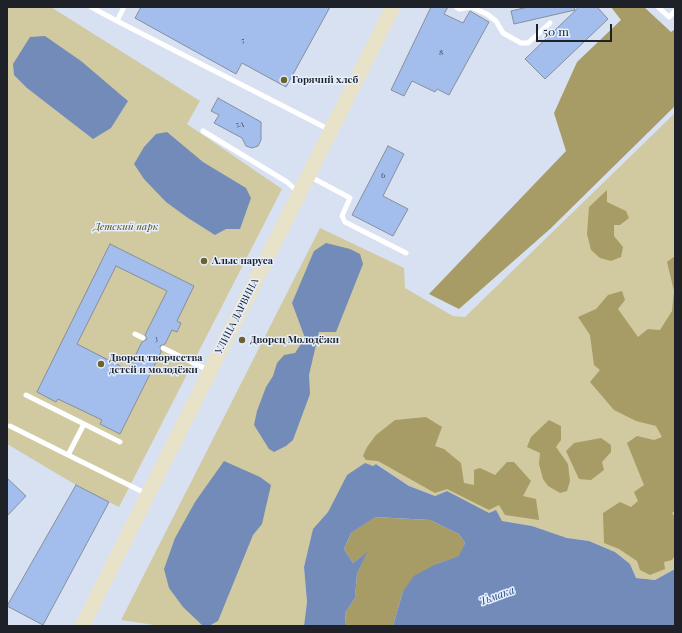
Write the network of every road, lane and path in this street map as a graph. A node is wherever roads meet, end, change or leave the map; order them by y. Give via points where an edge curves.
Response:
1 (91, 7) edge
2 (124, 7) edge
3 (394, 7) edge
4 (456, 7) edge
5 (658, 7) edge
6 (675, 11) edge
7 (117, 21) junction
8 (550, 22) dead end
9 (203, 131) dead end
10 (331, 131) junction
11 (308, 175) junction
12 (299, 193) junction
13 (406, 253) dead end
14 (135, 334) dead end
15 (143, 338) dead end
16 (163, 348) dead end
17 (209, 371) junction
18 (26, 395) dead end
19 (84, 424) junction
20 (10, 426) dead end
21 (120, 442) dead end
22 (68, 455) junction
23 (148, 495) junction
24 (82, 626) edge

1 - 7 lane
2 - 7 lane
3 - 10 main road, УЛИЦА ДАРВИНА
4 - 8 lane via 471,7 487,14 496,21 503,33 521,43 528,44
5 - 6 lane via 669,17
7 - 10 lane
9 - 12 lane via 287,182
10 - 11 main road, УЛИЦА ДАРВИНА
11 - 12 main road, УЛИЦА ДАРВИНА
11 - 13 lane via 350,198 342,216 345,222
12 - 17 main road, УЛИЦА ДАРВИНА
14 - 15 lane
16 - 17 lane
17 - 23 main road, УЛИЦА ДАРВИНА
18 - 19 lane
19 - 21 lane
19 - 22 lane
20 - 22 lane
22 - 23 lane
23 - 24 main road, УЛИЦА ДАРВИНА

